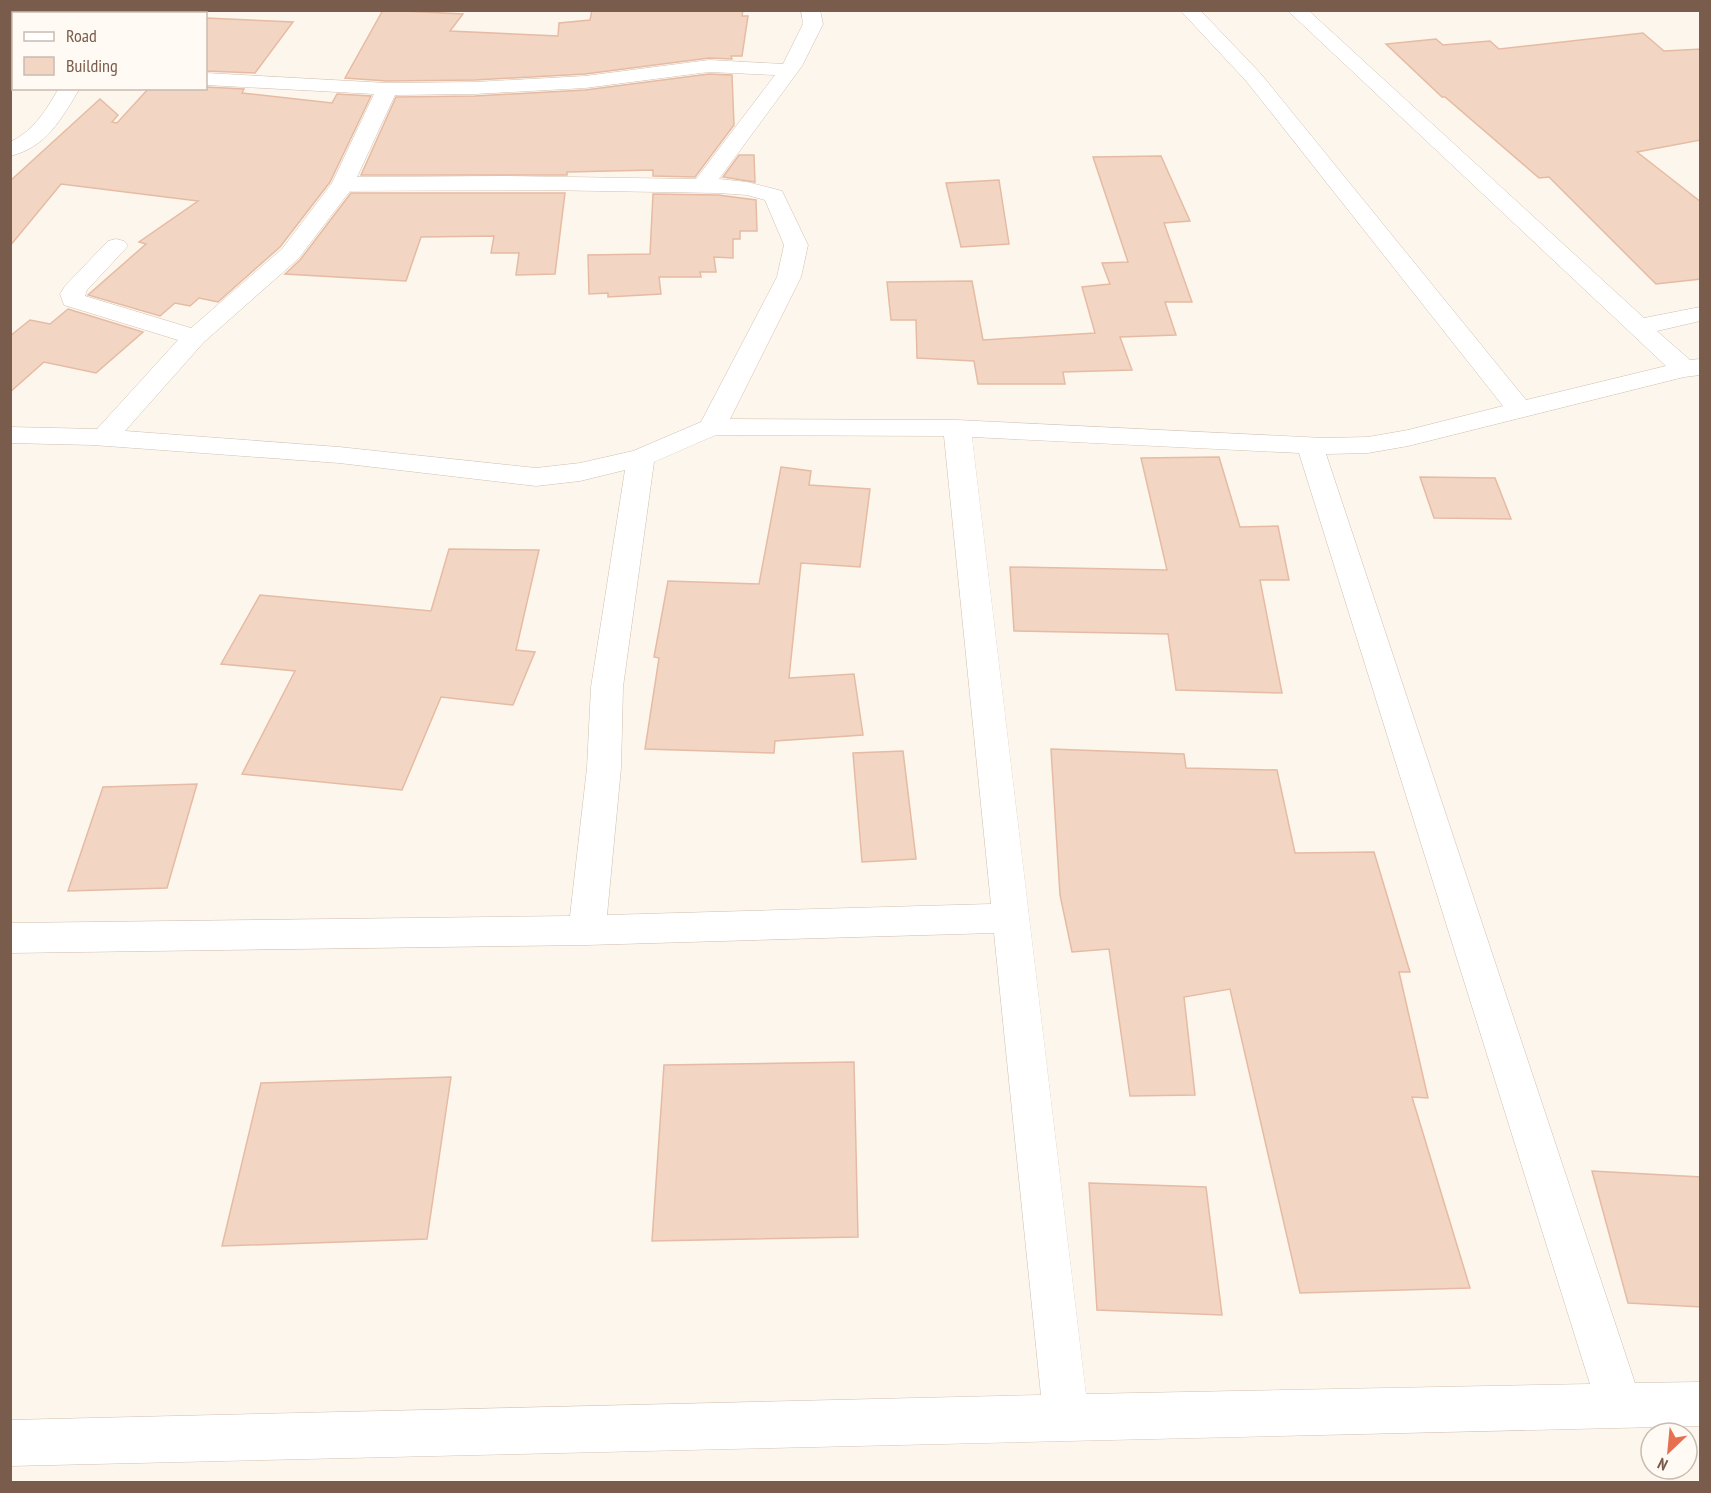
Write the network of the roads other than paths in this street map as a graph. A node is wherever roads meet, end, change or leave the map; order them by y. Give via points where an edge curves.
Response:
1 (810, 10) edge
2 (1189, 10) edge
3 (1296, 10) edge
4 (788, 70) junction
5 (207, 79) edge
6 (387, 89) junction
7 (69, 90) edge
8 (10, 150) edge
9 (343, 184) junction
10 (702, 187) junction
11 (116, 246) dead end
12 (1701, 314) edge
13 (1639, 327) junction
14 (195, 337) junction
15 (1692, 368) edge
16 (1521, 411) junction
17 (711, 427) junction
18 (957, 428) junction
19 (10, 435) edge
20 (104, 438) junction
21 (1310, 446) junction
22 (641, 458) junction
23 (1011, 918) junction
24 (587, 930) junction
25 (10, 938) edge
26 (1701, 1404) edge
27 (1620, 1406) junction
28 (1066, 1417) junction
29 (10, 1443) edge

1 - 4 street via 813,24
2 - 16 street via 1254,78
3 - 13 street
4 - 6 street via 709,66 585,82
4 - 10 street
5 - 6 street
6 - 9 street
7 - 8 street via 34,140
9 - 10 street via 505,182
9 - 14 street via 290,254
10 - 17 street via 760,190 774,196 796,245 789,278
11 - 14 street via 77,286 73,300
12 - 13 street
13 - 15 street
14 - 20 street
15 - 16 street
16 - 21 street via 1368,445
17 - 18 street
17 - 22 street
18 - 21 street
18 - 23 street
19 - 20 street
20 - 22 street via 339,455 536,477
21 - 27 street
22 - 24 street via 606,687 604,768
23 - 24 street
23 - 28 street
24 - 25 street
26 - 27 street
27 - 28 street
28 - 29 street

